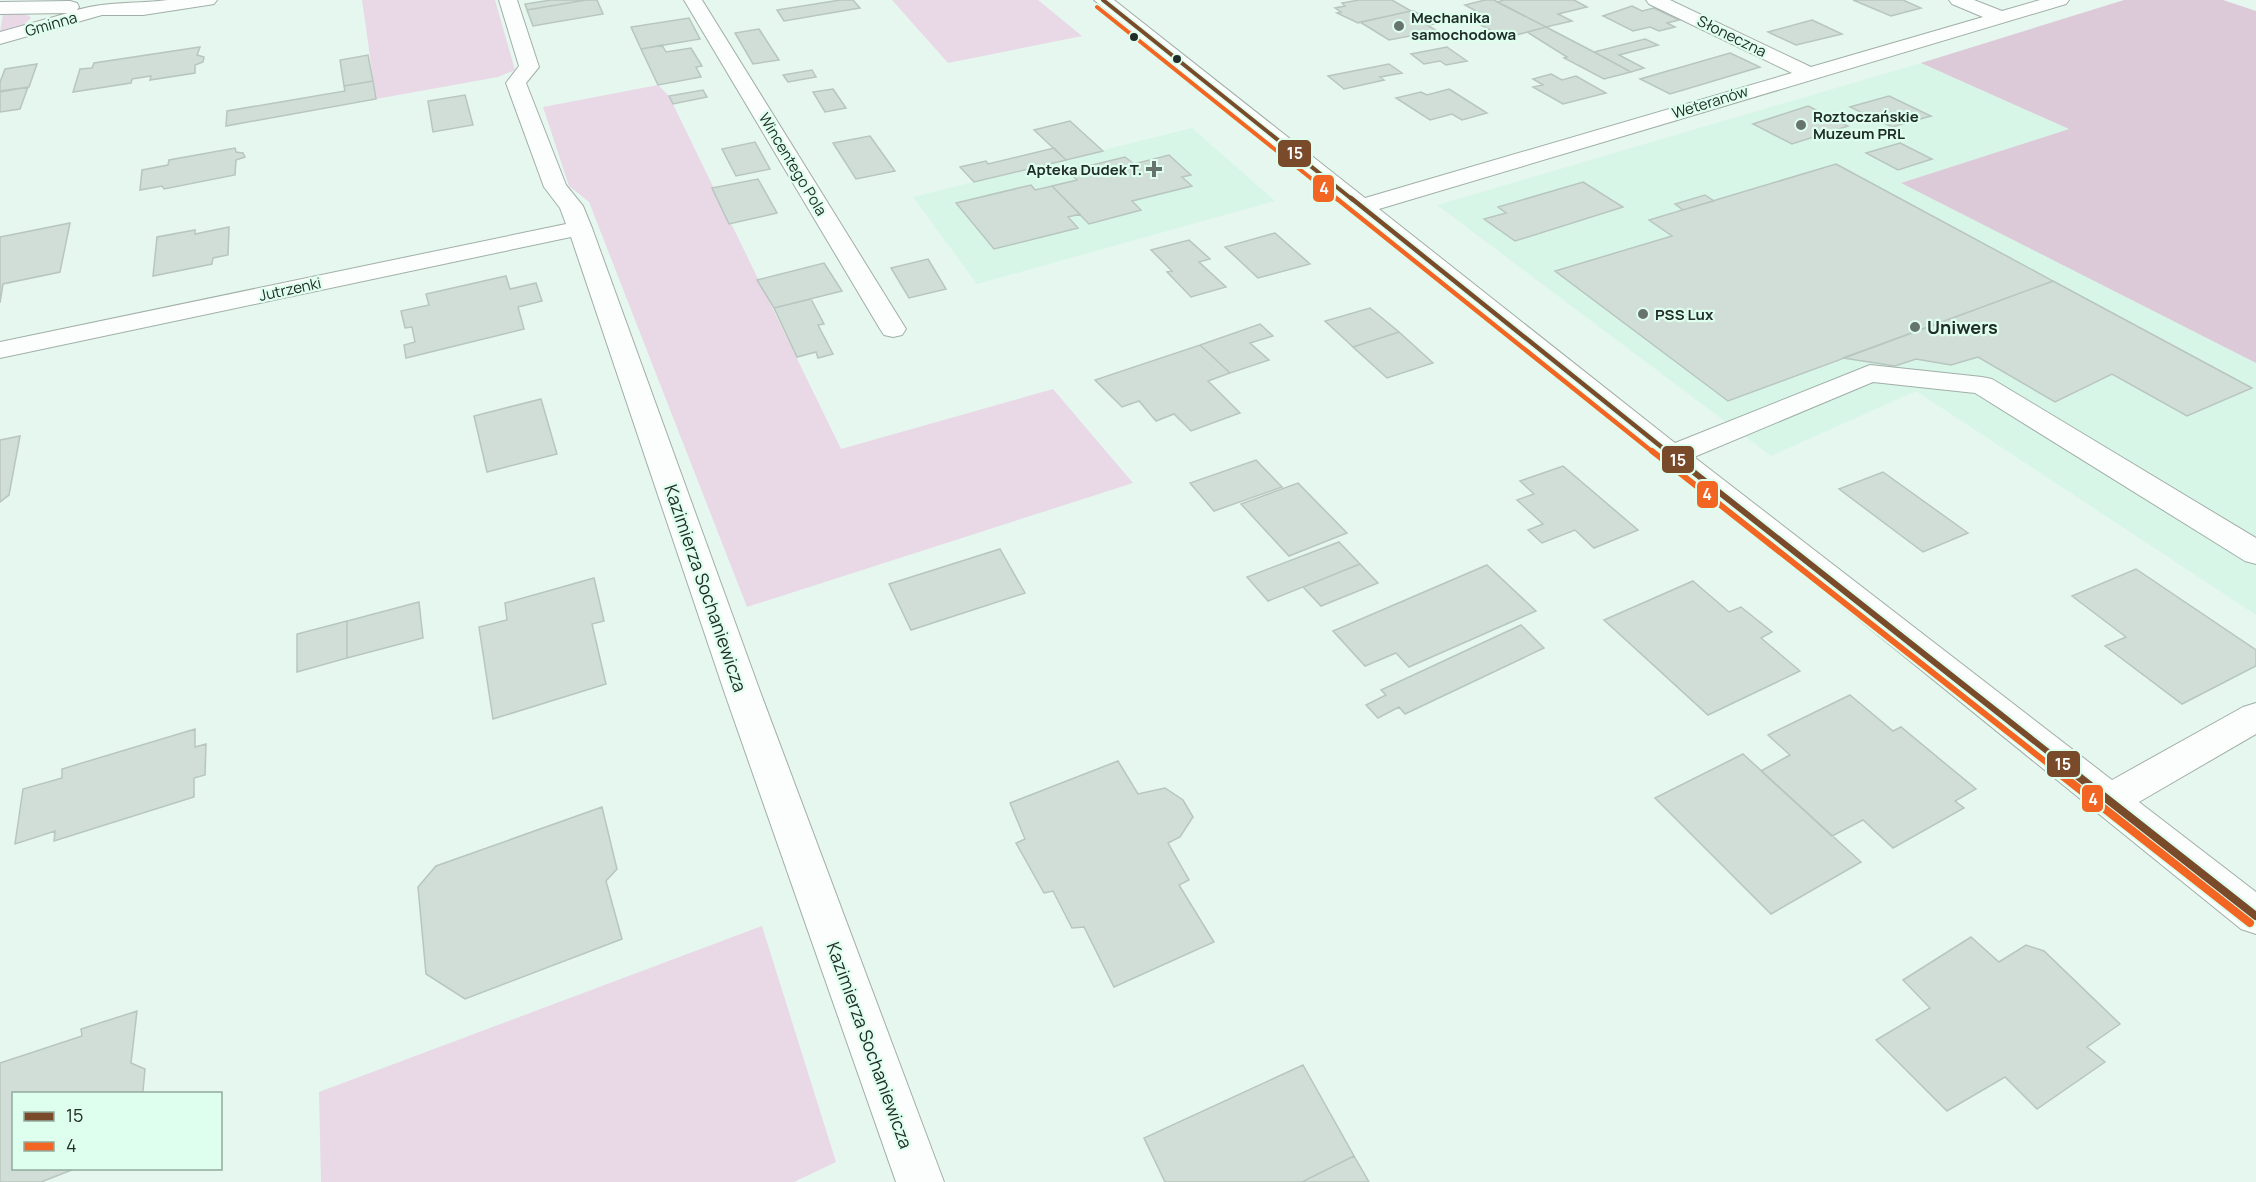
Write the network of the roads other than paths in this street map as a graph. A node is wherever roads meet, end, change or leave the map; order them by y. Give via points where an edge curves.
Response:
1 (208, 0) edge
2 (508, 0) edge
3 (693, 0) edge
4 (1103, 0) edge
5 (1656, 0) edge
6 (1958, 0) edge
7 (2060, 0) edge
8 (95, 5) edge
9 (0, 8) edge
10 (2000, 17) junction
11 (0, 38) edge
12 (1808, 73) junction
13 (1362, 206) junction
14 (580, 228) junction
15 (893, 329) dead end
16 (0, 350) edge
17 (1672, 455) junction
18 (2256, 553) edge
19 (2256, 717) edge
20 (2110, 800) junction
21 (2256, 916) edge
22 (920, 1182) edge

1 - 8 street, Gminna via 143,9
2 - 14 street, Kazimierza Sochaniewicza via 530,67 516,83 555,187 572,206
3 - 15 street, Wincentego Pola
4 - 13 street
5 - 12 street, Słoneczna
6 - 10 street
7 - 10 street, Weteranów
8 - 9 street
8 - 11 street, Gminna
10 - 12 street, Weteranów
12 - 13 street, Weteranów
13 - 17 street
14 - 16 street, Jutrzenki
14 - 22 street, Kazimierza Sochaniewicza
17 - 18 street via 1870,373 1982,385
17 - 20 street
19 - 20 street
20 - 21 street

